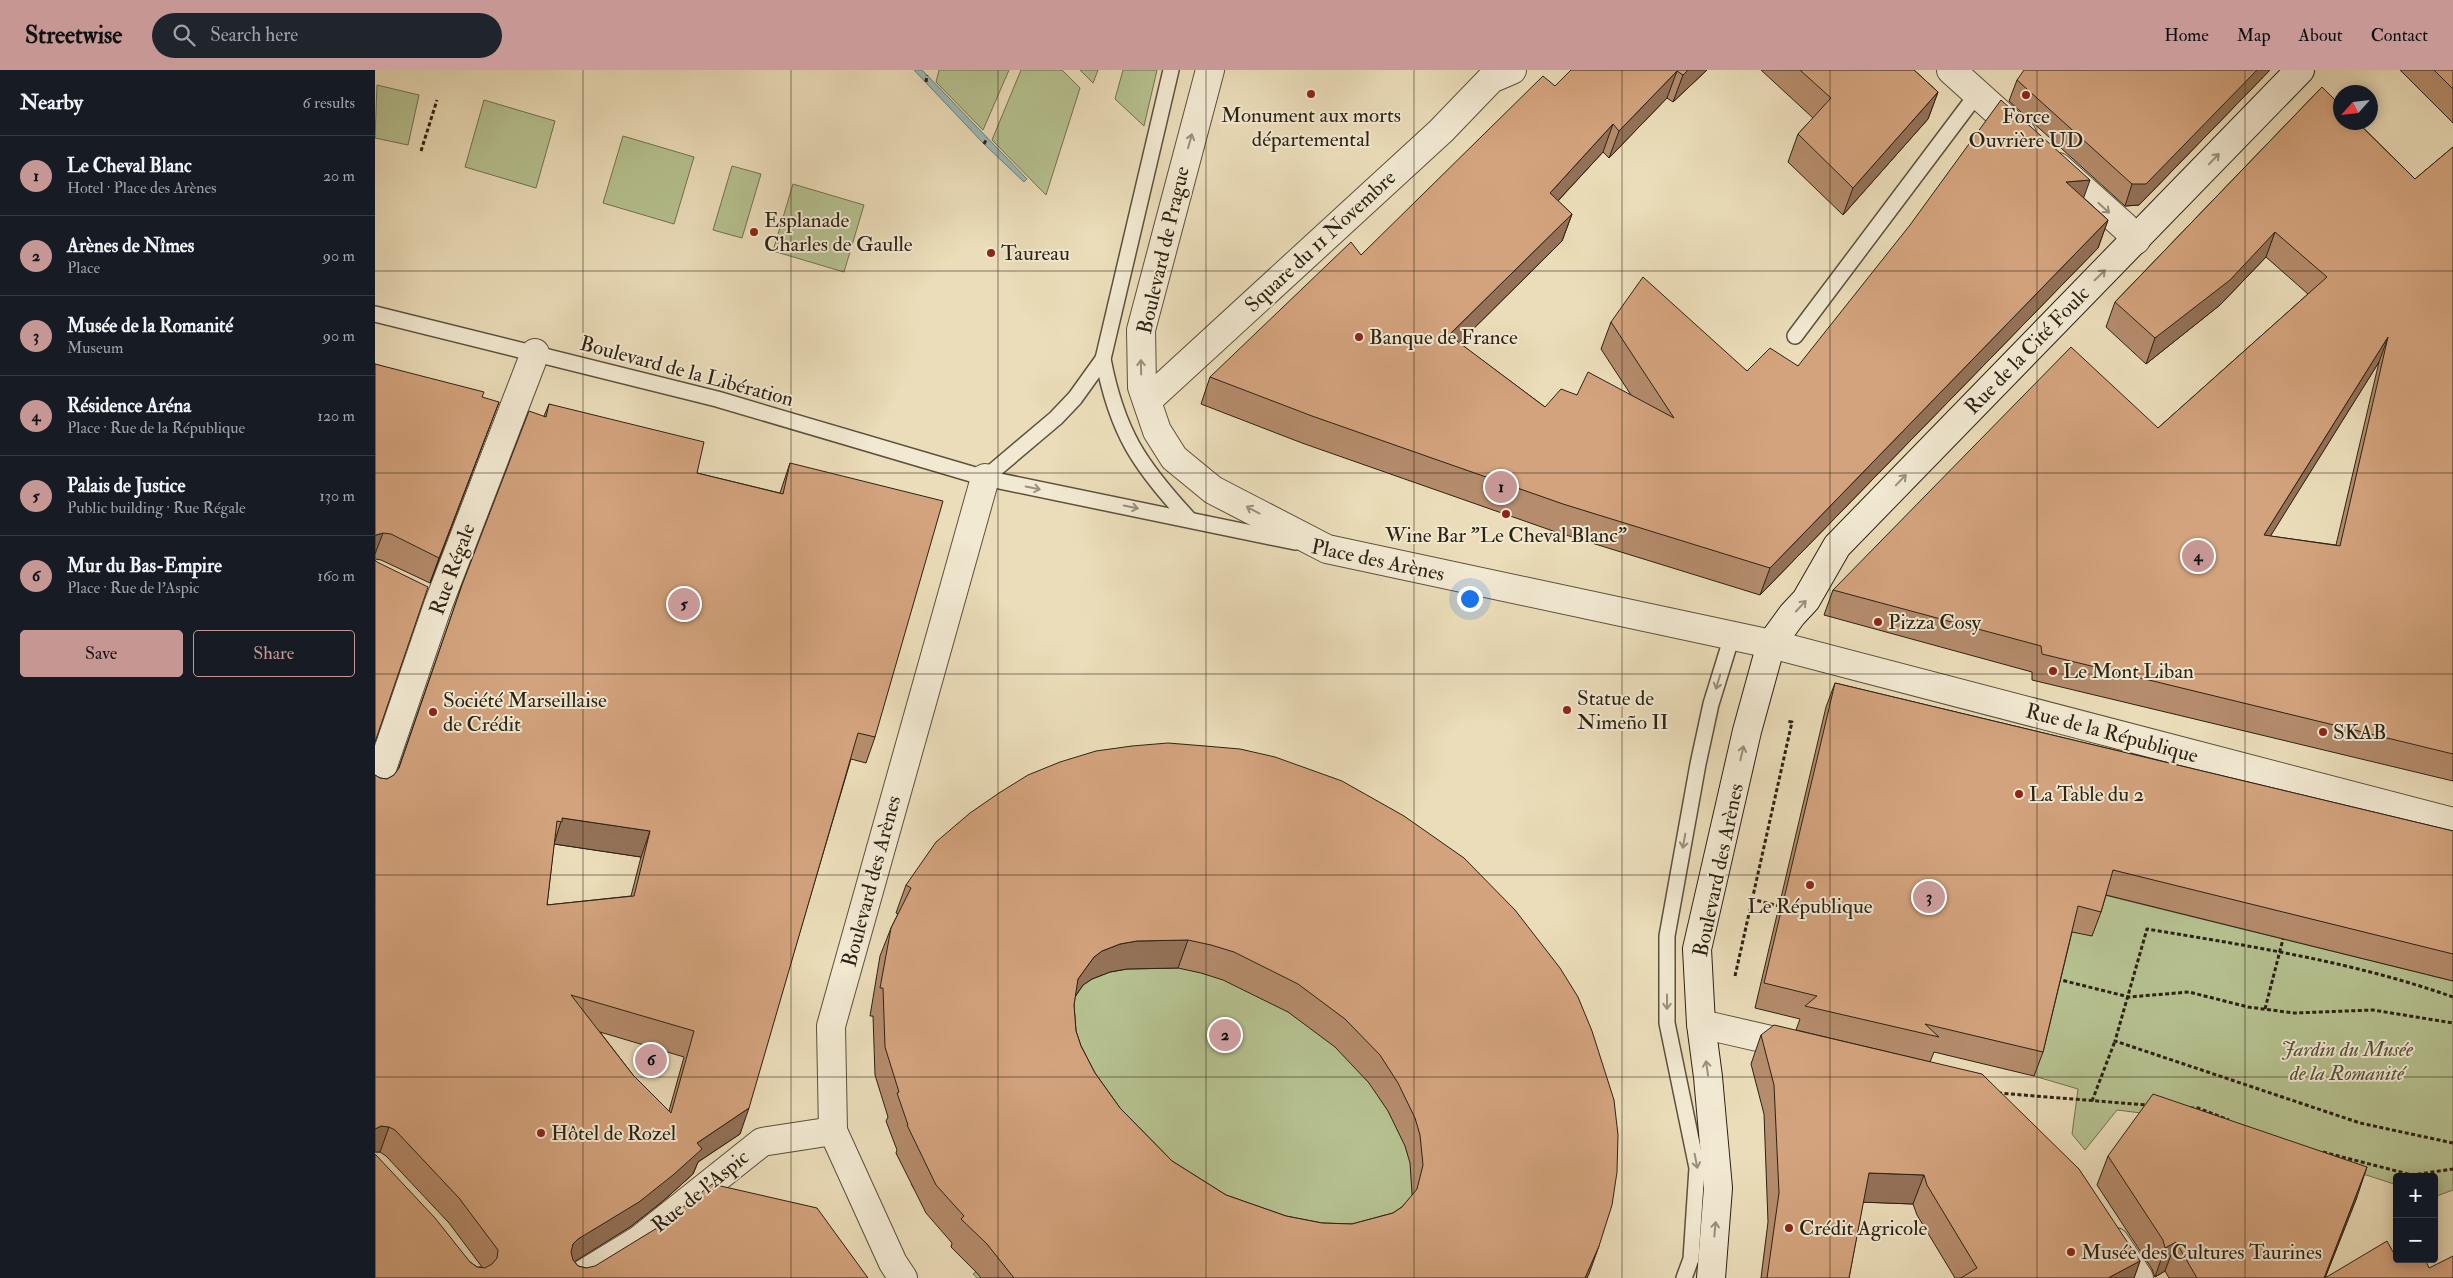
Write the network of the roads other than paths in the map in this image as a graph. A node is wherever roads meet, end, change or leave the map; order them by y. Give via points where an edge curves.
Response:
1 (1171, 70) edge
2 (1209, 70) edge
3 (1951, 70) edge
4 (2300, 70) edge
5 (1495, 73) edge
6 (1977, 94) junction
7 (2136, 240) junction
8 (375, 314) edge
9 (1795, 336) dead end
10 (535, 352) junction
11 (1103, 359) junction
12 (1147, 401) junction
13 (985, 478) junction
14 (1189, 519) junction
15 (1327, 549) junction
16 (1732, 636) junction
17 (1771, 644) junction
18 (375, 789) edge
19 (2453, 822) edge
20 (1712, 1026) junction
21 (1819, 1051) edge
22 (833, 1131) junction
23 (2102, 1222) edge
24 (577, 1278) edge
25 (903, 1278) edge
26 (1684, 1278) edge
27 (1711, 1278) edge
28 (2139, 1278) edge

1 - 11 lane
12 -> 2 street, Boulevard de Prague via 1142,387 1141,330
3 - 6 street
7 -> 4 street, Rue de la Cité Foulc
5 - 12 street, Square du 11 Novembre via 1441,131
6 -> 7 street
6 - 9 lane
17 -> 7 street, Rue de la Cité Foulc via 1806,600 1837,546
8 - 10 lane, Boulevard de la Libération
10 - 13 lane, Boulevard de la Libération via 717,399
10 - 18 street, Rue Régale via 426,599
11 - 13 lane via 1057,418
11 - 14 lane via 1108,389 1124,435 1156,483
15 -> 12 street, Boulevard de Prague via 1213,490 1174,458 1157,431
13 -> 14 lane, Place des Arènes
13 - 22 street, Boulevard des Arènes via 831,1026
14 - 15 lane, Place des Arènes
15 - 16 street, Place des Arènes
16 - 17 street, Place des Arènes
16 -> 26 lane via 1711,704 1667,936 1667,1023 1697,1168 1691,1259
17 - 19 street, Rue de la République
20 -> 17 street, Boulevard des Arènes via 1697,949 1747,731
20 - 21 street
27 -> 20 street, Boulevard des Arènes via 1718,1188 1708,1078
22 - 24 street, Rue de l'Aspic via 762,1142 639,1240
22 - 25 street, Boulevard des Arènes
23 - 28 street

